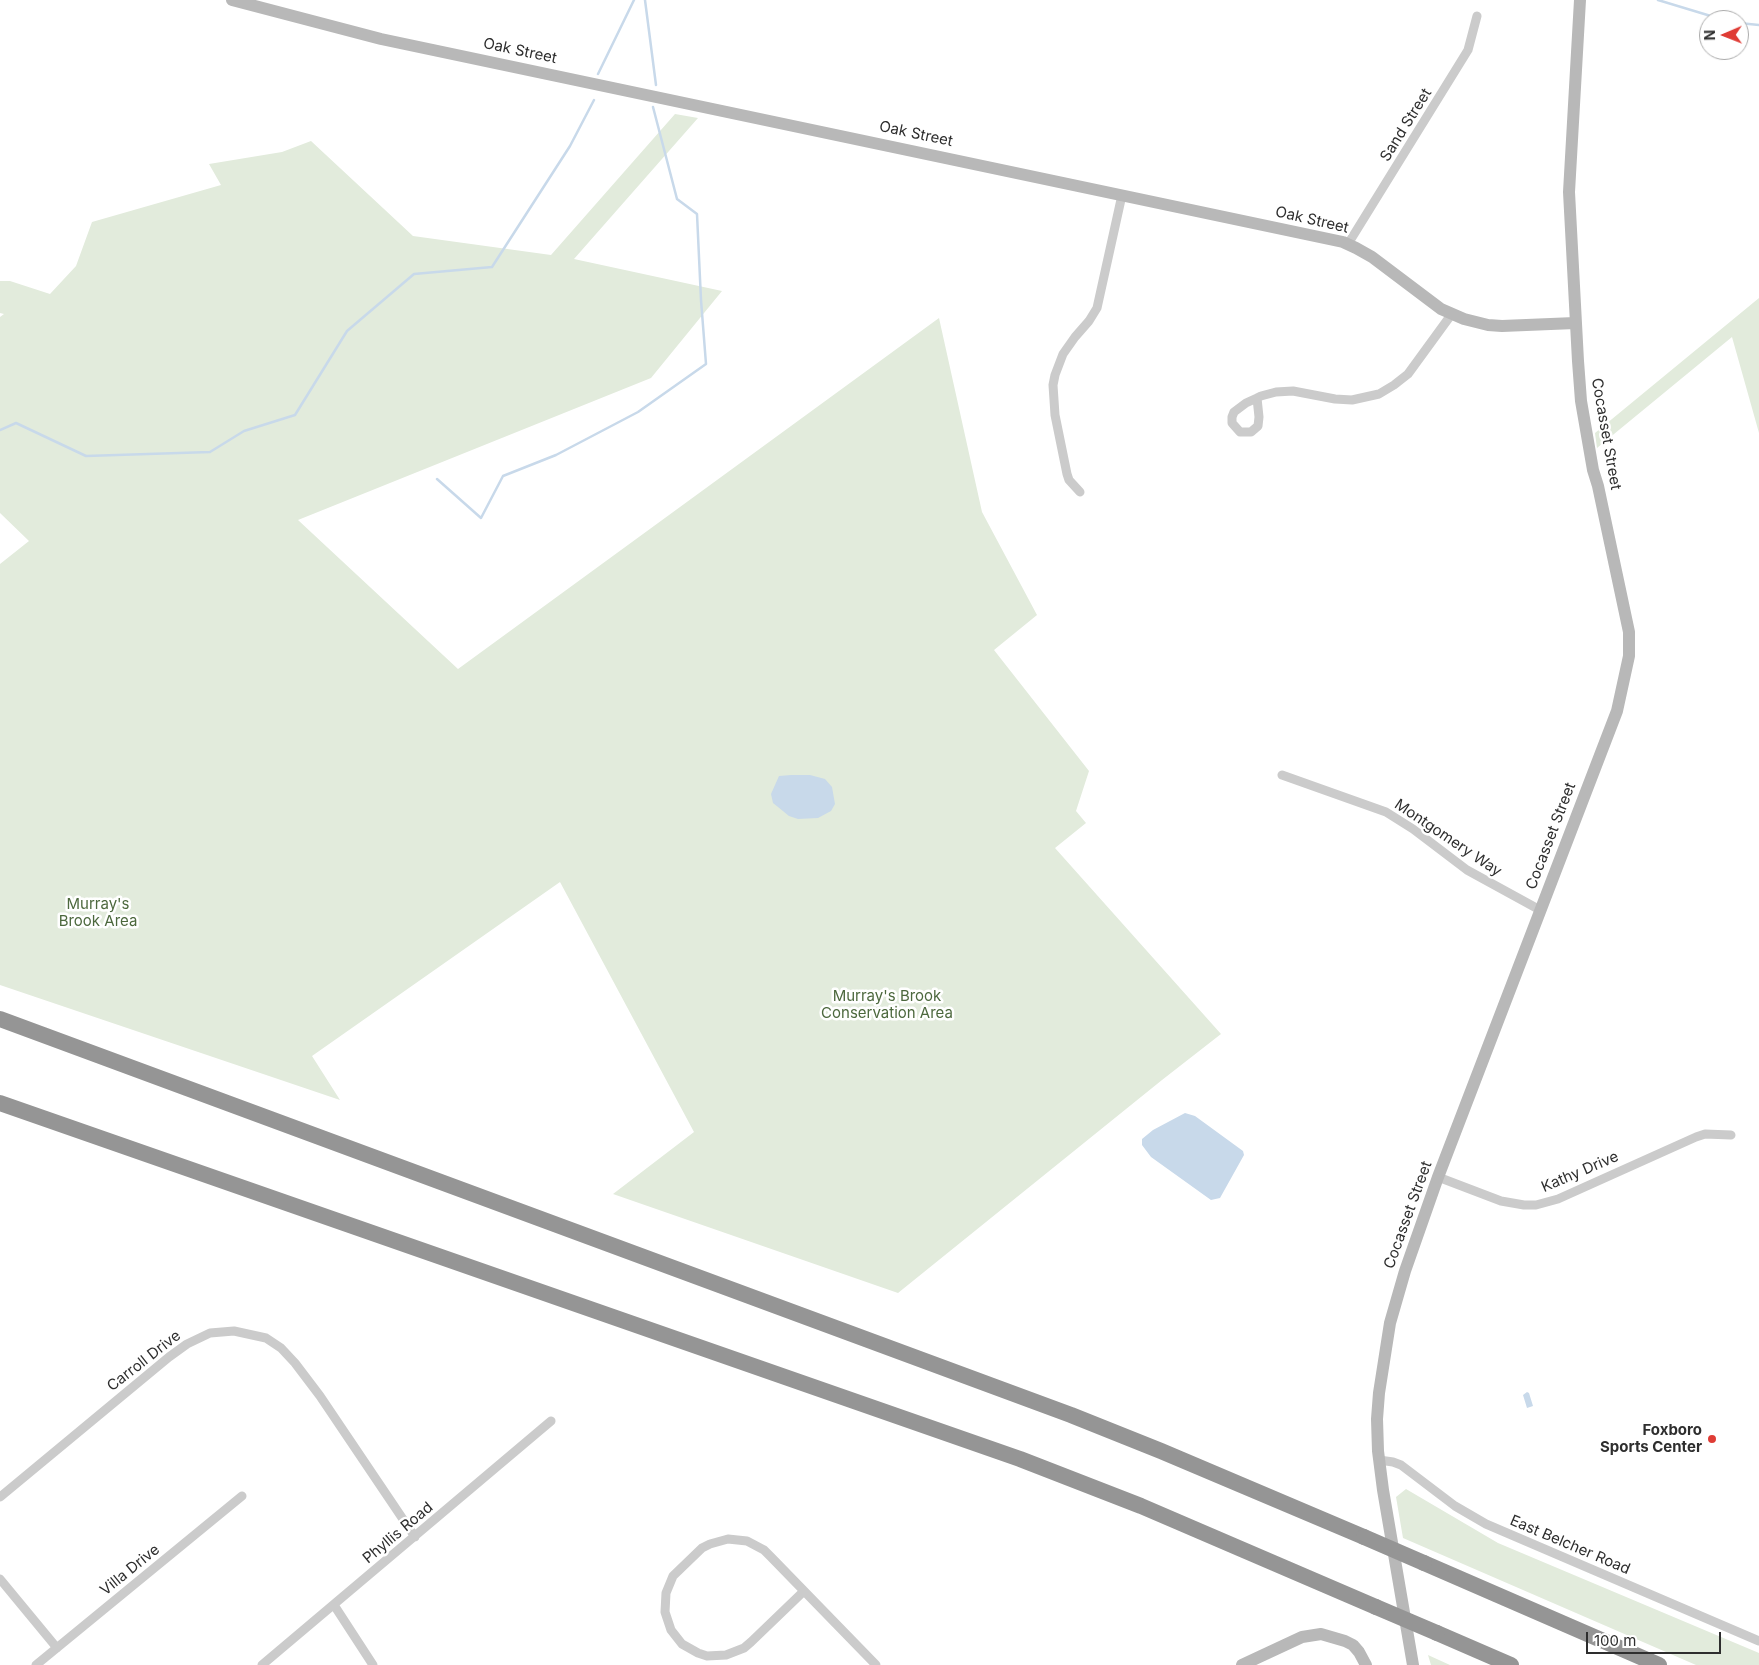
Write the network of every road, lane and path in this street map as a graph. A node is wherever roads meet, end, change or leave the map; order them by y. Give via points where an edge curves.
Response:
1 (232, 0) edge
2 (1580, 0) edge
3 (1477, 16) dead end
4 (1122, 195) junction
5 (1348, 244) junction
6 (1451, 314) junction
7 (1576, 323) junction
8 (1257, 398) dead end
9 (1080, 492) dead end
10 (1282, 775) dead end
11 (1540, 910) junction
12 (0, 1019) edge
13 (0, 1103) edge
14 (1731, 1135) dead end
15 (1438, 1177) junction
16 (551, 1422) dead end
17 (1379, 1460) junction
18 (242, 1496) dead end
19 (0, 1497) edge
20 (415, 1537) junction
21 (0, 1579) edge
22 (804, 1591) junction
23 (334, 1605) junction
24 (1759, 1641) edge
25 (57, 1648) junction
26 (36, 1665) edge
27 (262, 1665) edge
28 (373, 1665) edge
29 (876, 1665) edge
30 (1242, 1665) edge
31 (1366, 1665) edge
32 (1414, 1665) edge
33 (1511, 1665) edge
34 (1659, 1665) edge

1 - 4 main road, Oak Street via 381,39
2 - 7 main road, Cocasset Street via 1569,192
3 - 5 street, Sand Street via 1468,50
4 - 5 main road, Oak Street
4 - 9 street via 1097,308 1063,354 1053,385 1055,415 1067,474
5 - 6 main road, Oak Street via 1372,257
6 - 7 main road, Oak Street via 1502,326
6 - 8 street via 1408,374 1379,394 1344,400 1285,391
7 - 11 main road, Cocasset Street via 1586,432 1629,632 1629,656 1617,711
10 - 11 street, Montgomery Way via 1386,812 1413,828 1468,870
11 - 15 main road, Cocasset Street
12 - 34 highway, bridge via 1071,1415 1222,1476
13 - 33 highway, bridge via 982,1445 1141,1506
14 - 15 street, Kathy Drive via 1696,1137 1558,1199 1536,1205 1501,1201
15 - 17 main road, Cocasset Street via 1405,1271 1388,1332 1378,1409
16 - 20 street, Phyllis Road
17 - 24 street, East Belcher Road via 1403,1466 1448,1501 1486,1524
17 - 32 main road, Cocasset Street
18 - 25 street, Villa Drive
19 - 20 street, Carroll Drive via 169,1356 199,1337 234,1331 266,1338 295,1363
20 - 23 street, Phyllis Road
21 - 25 street
22 - 22 street via 744,1648 726,1655 698,1653 682,1644 671,1630 665,1612 668,1584 679,1569 702,1548 728,1539 756,1545
22 - 29 street
23 - 27 street, Phyllis Road
23 - 28 street
25 - 26 street, Villa Drive
30 - 31 main road via 1302,1637 1321,1634 1353,1645

